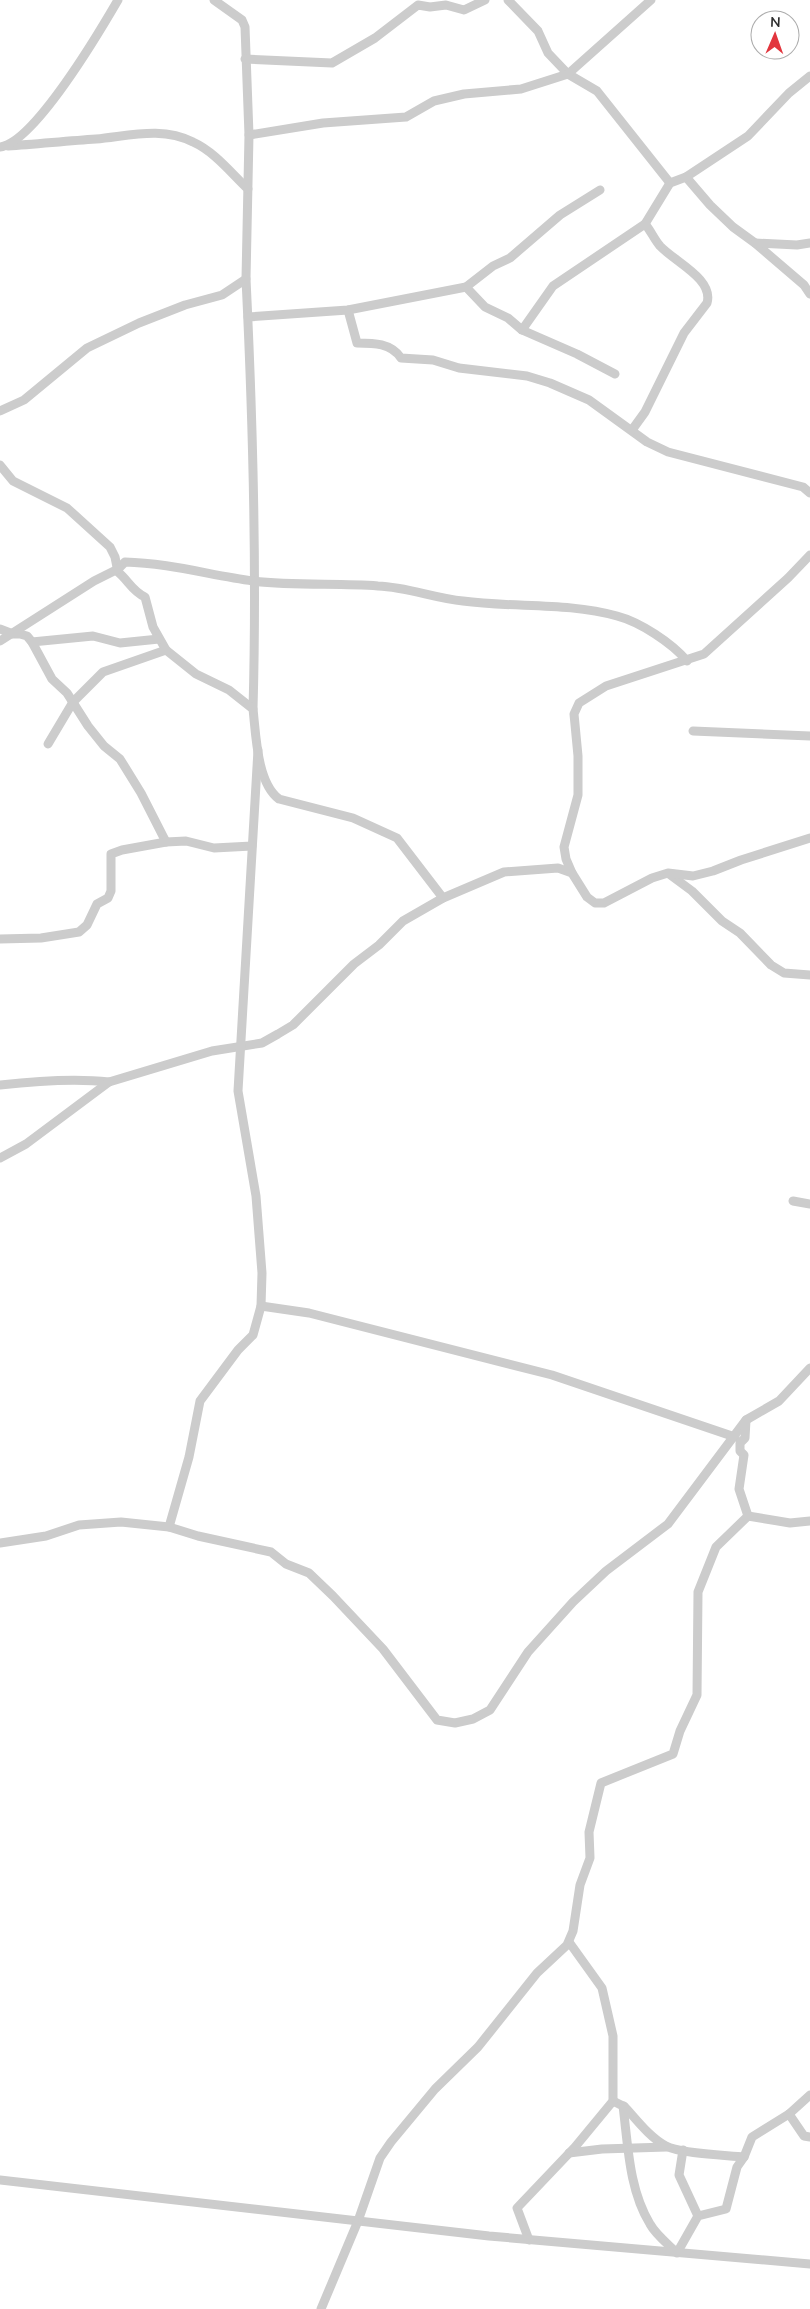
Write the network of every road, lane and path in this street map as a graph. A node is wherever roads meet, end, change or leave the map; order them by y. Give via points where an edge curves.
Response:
1 (118, 0) edge
2 (214, 0) edge
3 (485, 0) edge
4 (508, 0) edge
5 (651, 0) edge
6 (245, 59) junction
7 (568, 74) junction
8 (810, 76) edge
9 (249, 135) junction
10 (4, 146) edge
11 (686, 177) junction
12 (670, 183) junction
13 (248, 189) junction
14 (600, 190) dead end
15 (645, 224) junction
16 (755, 243) junction
17 (810, 243) edge
18 (246, 279) junction
19 (466, 287) junction
20 (810, 294) edge
21 (348, 310) junction
22 (248, 317) junction
23 (522, 330) junction
24 (615, 374) dead end
25 (0, 411) edge
26 (632, 430) junction
27 (0, 465) edge
28 (809, 489) edge
29 (810, 555) edge
30 (118, 569) junction
31 (255, 581) junction
32 (0, 629) edge
33 (13, 634) junction
34 (159, 639) junction
35 (0, 641) edge
36 (32, 642) junction
37 (166, 650) junction
38 (687, 661) junction
39 (73, 702) junction
40 (253, 709) junction
41 (693, 731) dead end
42 (810, 736) edge
43 (48, 744) dead end
44 (258, 750) junction
45 (810, 838) edge
46 (166, 842) junction
47 (252, 846) junction
48 (572, 873) junction
49 (668, 873) junction
50 (443, 898) junction
51 (0, 939) edge
52 (810, 975) edge
53 (241, 1047) junction
54 (109, 1082) junction
55 (0, 1085) edge
56 (0, 1158) edge
57 (793, 1201) dead end
58 (810, 1204) edge
59 (261, 1306) junction
60 (810, 1368) edge
61 (746, 1420) junction
62 (735, 1437) junction
63 (748, 1516) junction
64 (810, 1521) edge
65 (169, 1527) junction
66 (0, 1543) edge
67 (569, 1942) junction
68 (810, 2095) edge
69 (613, 2101) junction
70 (623, 2106) junction
71 (789, 2114) junction
72 (810, 2137) edge
73 (667, 2147) junction
74 (628, 2149) junction
75 (683, 2150) junction
76 (569, 2153) junction
77 (744, 2157) junction
78 (0, 2180) edge
79 (698, 2216) junction
80 (358, 2222) junction
81 (529, 2240) junction
82 (676, 2253) junction
83 (810, 2264) edge
84 (322, 2309) edge

1 - 10 street via 40,116
2 - 6 street via 244,23
3 - 6 street via 464,10 446,5 418,6 375,38 332,62
4 - 7 street via 538,31 548,53
5 - 7 street
6 - 9 street
7 - 9 street via 521,88 434,101 406,117 323,123
7 - 12 street via 597,91
8 - 11 street via 748,136
9 - 13 street
10 - 13 street via 140,133 169,134 180,136 208,151
11 - 12 street
11 - 16 street via 733,227
12 - 15 street
13 - 18 street
14 - 19 street via 560,215 510,258 492,266
15 - 23 street via 552,286
15 - 26 street via 662,248 693,272 708,290 709,297 684,333 645,412
16 - 17 street
16 - 20 street via 804,285
18 - 22 street
18 - 25 street via 222,295 139,323 87,348 24,400
19 - 21 street
19 - 23 street via 485,307 508,318
21 - 22 street
21 - 26 street via 357,343 382,344 402,358 433,360 459,368 527,376 550,383 589,400
22 - 31 street
23 - 24 street
26 - 28 street via 668,452
27 - 30 street via 14,481 67,508 110,547
29 - 38 street via 711,648
30 - 31 street via 125,562 137,562
30 - 33 street
30 - 34 street via 135,592 145,598
31 - 38 street via 378,586 463,602 535,604 619,616 652,632
31 - 40 street
32 - 33 street
33 - 35 street
33 - 36 street via 27,636
34 - 36 street via 120,643 93,636
34 - 37 street
36 - 39 street via 52,679
37 - 39 street via 103,672
37 - 40 street via 196,674 229,690
38 - 48 street via 614,683 579,703 574,714 578,795 564,847
39 - 43 street
39 - 46 street via 99,739 120,759
40 - 44 street
41 - 42 street
44 - 47 street
44 - 50 street via 266,784 273,794 287,801 353,818 398,838
45 - 49 street via 693,876
46 - 47 street via 186,841 214,848
46 - 51 street via 111,854 111,891 108,898 97,904 87,925 79,932 41,938
47 - 53 street
48 - 49 street via 587,897 595,903 604,903
48 - 50 street via 558,868 504,872
49 - 52 street via 740,933 771,965 784,973
50 - 53 street via 402,921 293,1026 262,1043
53 - 54 street via 212,1052
53 - 59 street via 238,1091 256,1196
54 - 55 street via 40,1080
54 - 56 street via 26,1144
57 - 58 street
59 - 62 street via 309,1313 552,1375
59 - 65 street via 252,1335 200,1401 189,1457
60 - 61 street via 779,1401
61 - 62 street
61 - 63 street via 745,1438 740,1444 740,1452 744,1455 739,1488
62 - 65 street via 668,1524 606,1571 534,1644 490,1710 473,1719 455,1723 437,1720 383,1649 309,1573 286,1564 271,1552
63 - 64 street via 790,1523
63 - 67 street via 716,1547 698,1592 697,1695 680,1730 673,1754 601,1783 589,1832 590,1858 579,1890
65 - 66 street via 121,1522 80,1525 46,1536
67 - 69 street via 602,1988 613,2036
67 - 80 street via 558,1956 537,1972 478,2047 435,2089 391,2142 380,2158
68 - 71 street
69 - 70 street
69 - 76 street
70 - 73 street
70 - 74 street
71 - 72 street via 804,2136
71 - 77 street via 752,2138
73 - 74 street
73 - 75 street
74 - 76 street
74 - 82 street via 639,2200 650,2225
75 - 77 street
75 - 79 street via 679,2175
76 - 81 street via 517,2208
77 - 79 street via 737,2167 726,2208
78 - 80 street
79 - 82 street
80 - 81 street
80 - 84 street
81 - 82 street
82 - 83 street

